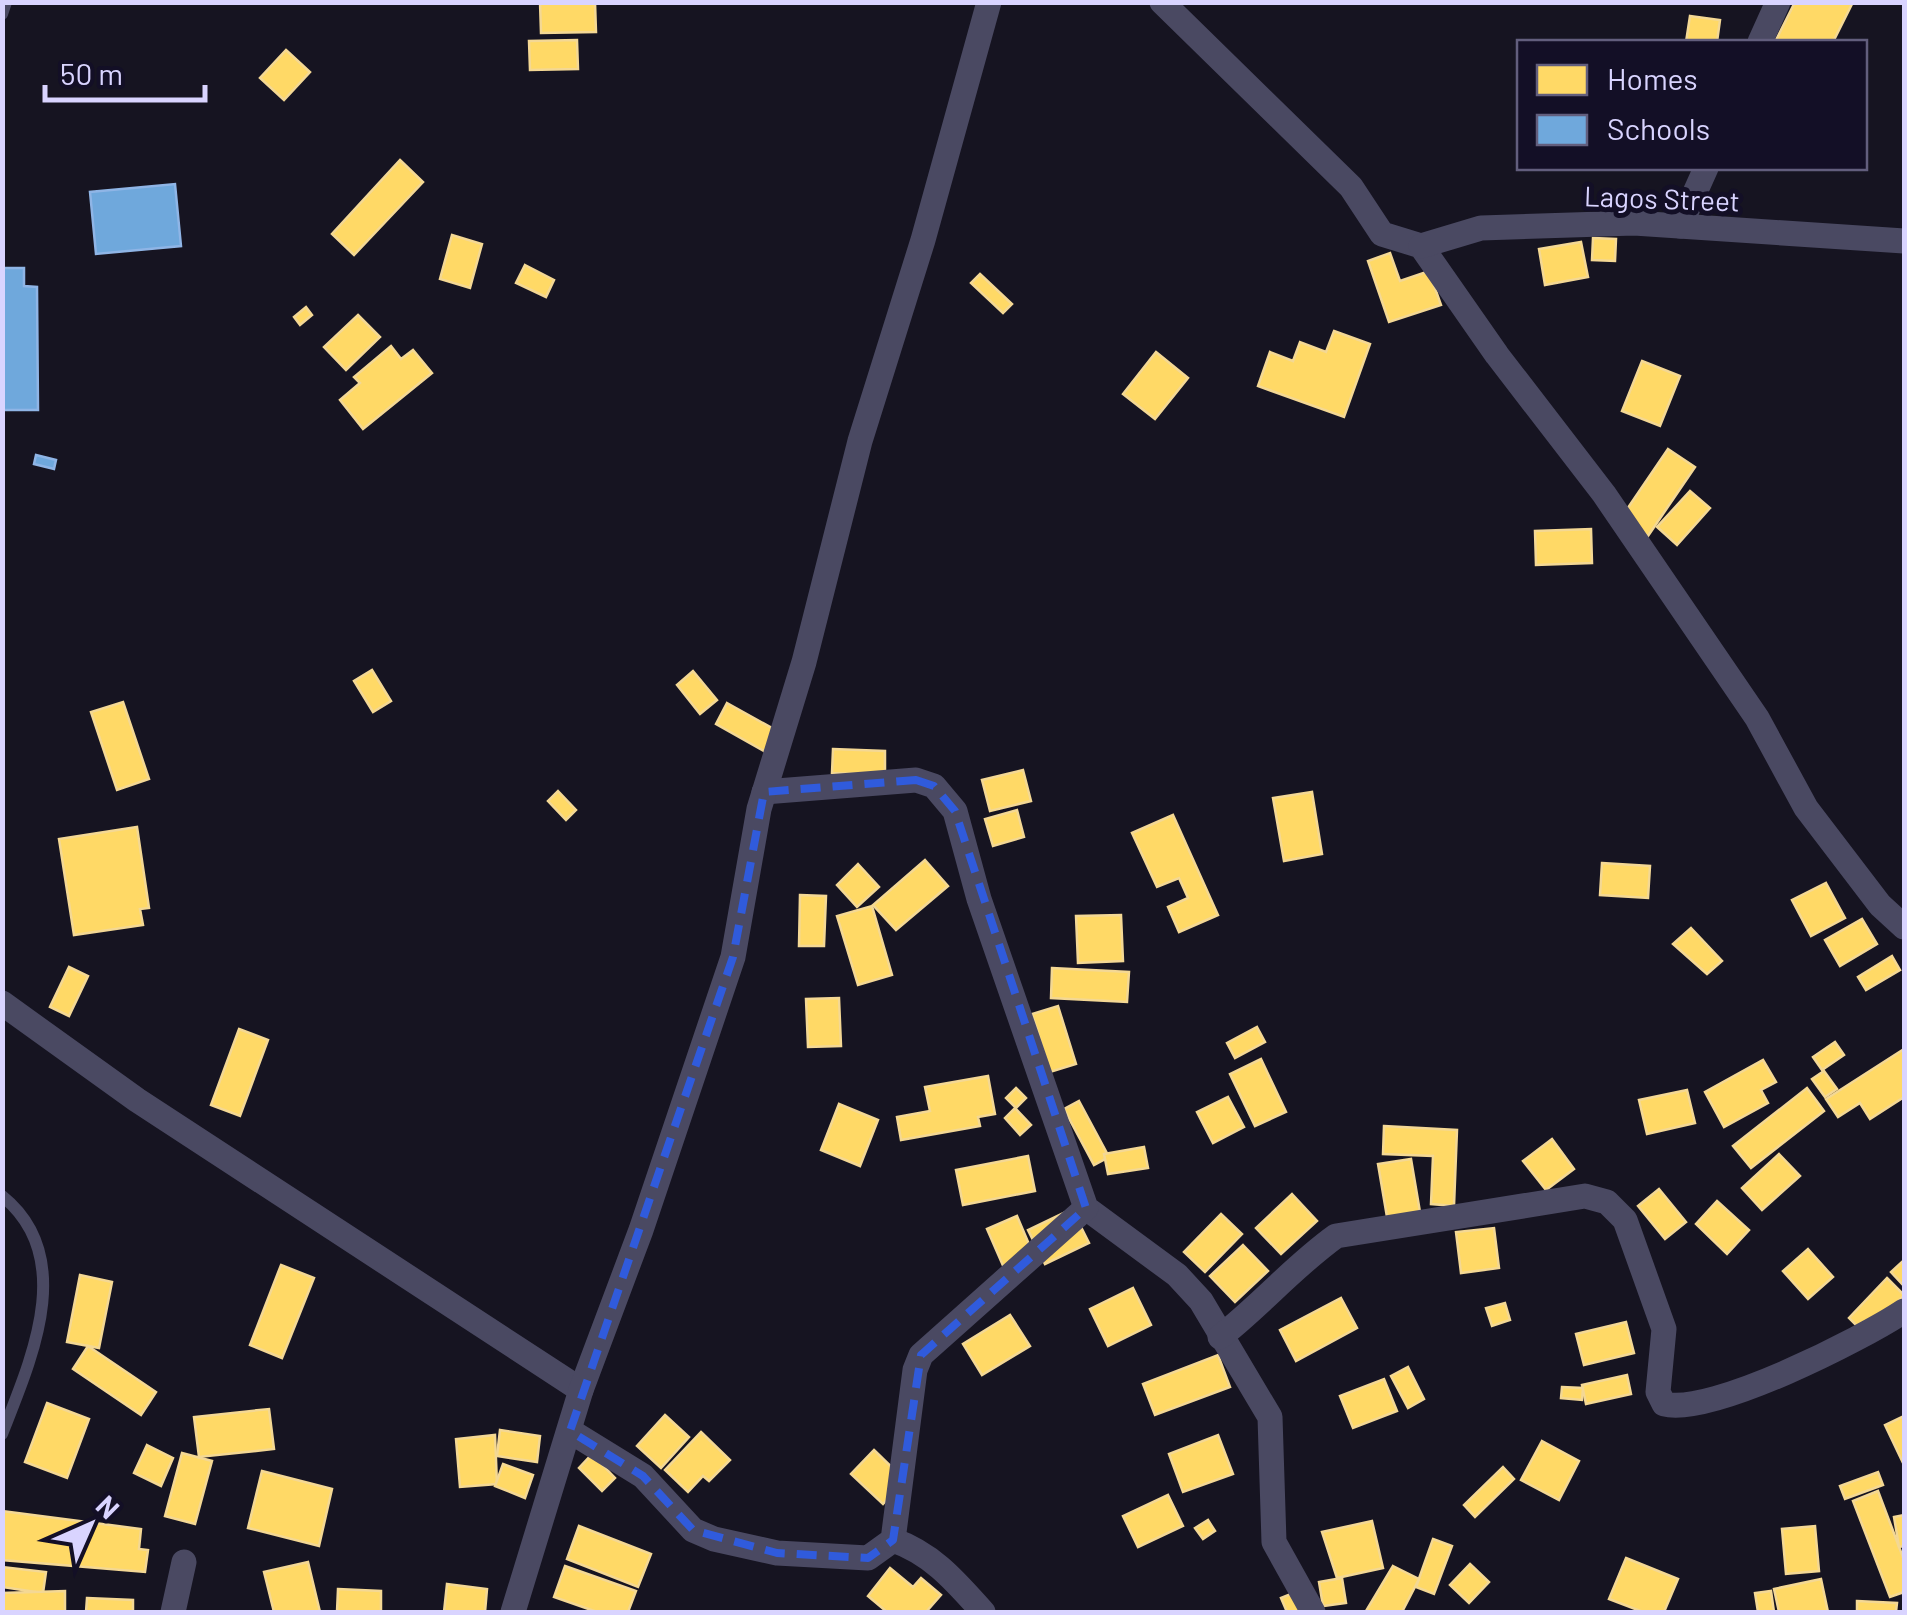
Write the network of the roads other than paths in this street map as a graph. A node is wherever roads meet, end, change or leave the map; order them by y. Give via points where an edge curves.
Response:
1 (6, 2) edge
2 (989, 2) edge
3 (1162, 2) edge
4 (1778, 2) edge
5 (2, 14) edge
6 (1761, 40) edge
7 (1705, 170) edge
8 (1680, 226) junction
9 (1904, 241) edge
10 (1421, 246) junction
11 (764, 792) junction
12 (1904, 927) edge
13 (2, 1003) edge
14 (2, 1196) edge
15 (1086, 1208) junction
16 (1904, 1310) edge
17 (1220, 1337) junction
18 (580, 1390) junction
19 (570, 1431) junction
20 (2, 1434) edge
21 (893, 1540) junction
22 (184, 1562) dead end
23 (173, 1612) edge
24 (513, 1612) edge
25 (983, 1612) edge
26 (1313, 1612) edge

1 - 5 lane
2 - 11 street
3 - 10 street via 1352,188 1382,234
4 - 6 street
7 - 8 street
8 - 9 street, Lagos Street
8 - 10 street, Lagos Street via 1481,228
10 - 12 street via 1615,510 1757,718 1806,808
11 - 15 street via 916,780 934,786 955,811
11 - 18 street via 733,957
13 - 18 street via 137,1100
14 - 20 lane via 34,1234 46,1296
15 - 17 street via 1177,1275
15 - 21 street via 922,1355
16 - 17 street via 1868,1335 1750,1387 1680,1408 1664,1404 1658,1392 1664,1329 1625,1220 1607,1202 1585,1196 1336,1236
17 - 26 street via 1270,1417 1274,1542
18 - 19 street
19 - 21 street via 642,1476 692,1530 714,1539 777,1553 868,1558
19 - 24 street
21 - 25 street via 918,1548
22 - 23 street

